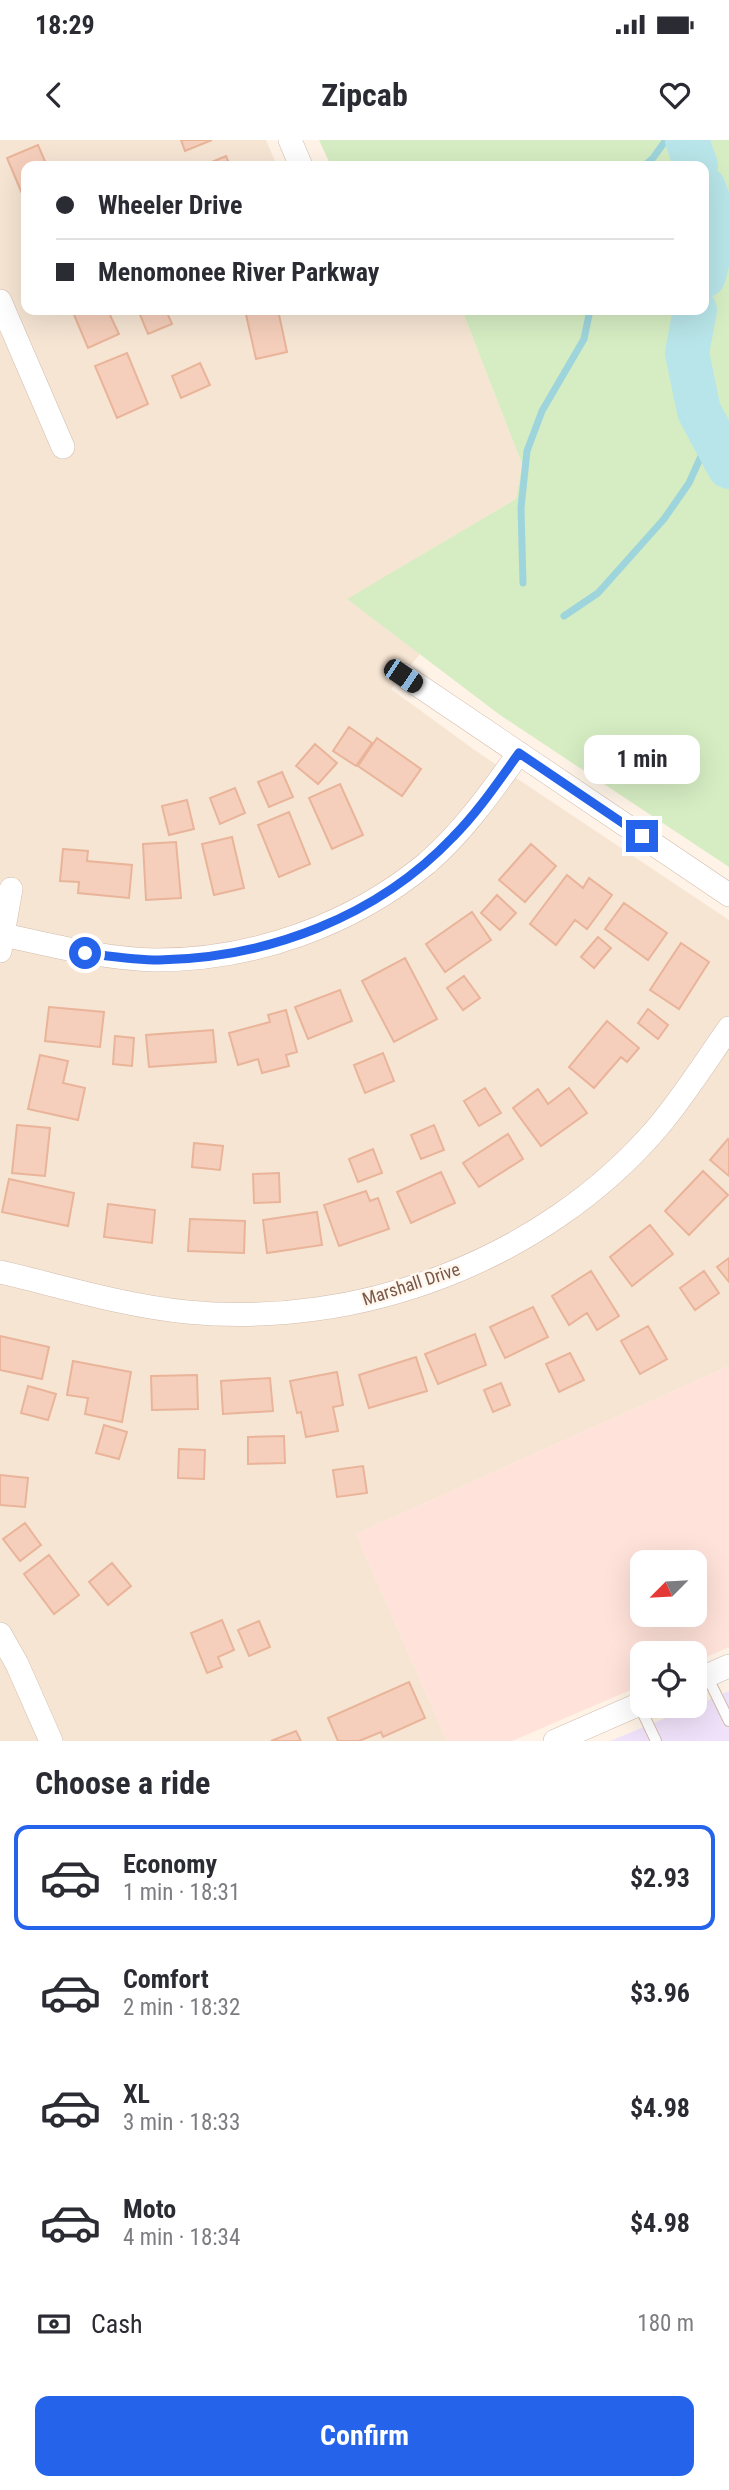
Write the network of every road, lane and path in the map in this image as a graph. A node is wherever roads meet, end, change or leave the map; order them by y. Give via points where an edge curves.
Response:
1 (290, 140) edge
2 (299, 161) edge
3 (0, 301) edge
4 (63, 447) dead end
5 (403, 676) dead end
6 (519, 753) junction
7 (11, 889) dead end
8 (729, 895) edge
9 (2, 943) edge
10 (729, 1028) edge
11 (0, 1272) edge
12 (0, 1634) edge
13 (729, 1666) edge
14 (707, 1675) edge
15 (707, 1687) edge
16 (630, 1708) edge
17 (646, 1718) edge
18 (729, 1721) edge
19 (51, 1741) edge
20 (555, 1741) edge
21 (656, 1741) edge

1 - 2 street
3 - 4 street
5 - 6 street
6 - 8 street
6 - 9 street via 479,810 426,863 350,914 287,940 235,953 156,960
7 - 9 street
10 - 11 street, Marshall Drive via 680,1099 619,1167 551,1220 493,1255 439,1279 337,1306 256,1314 146,1306
12 - 19 street
13 - 14 street
15 - 18 lane
16 - 20 street
17 - 21 lane

